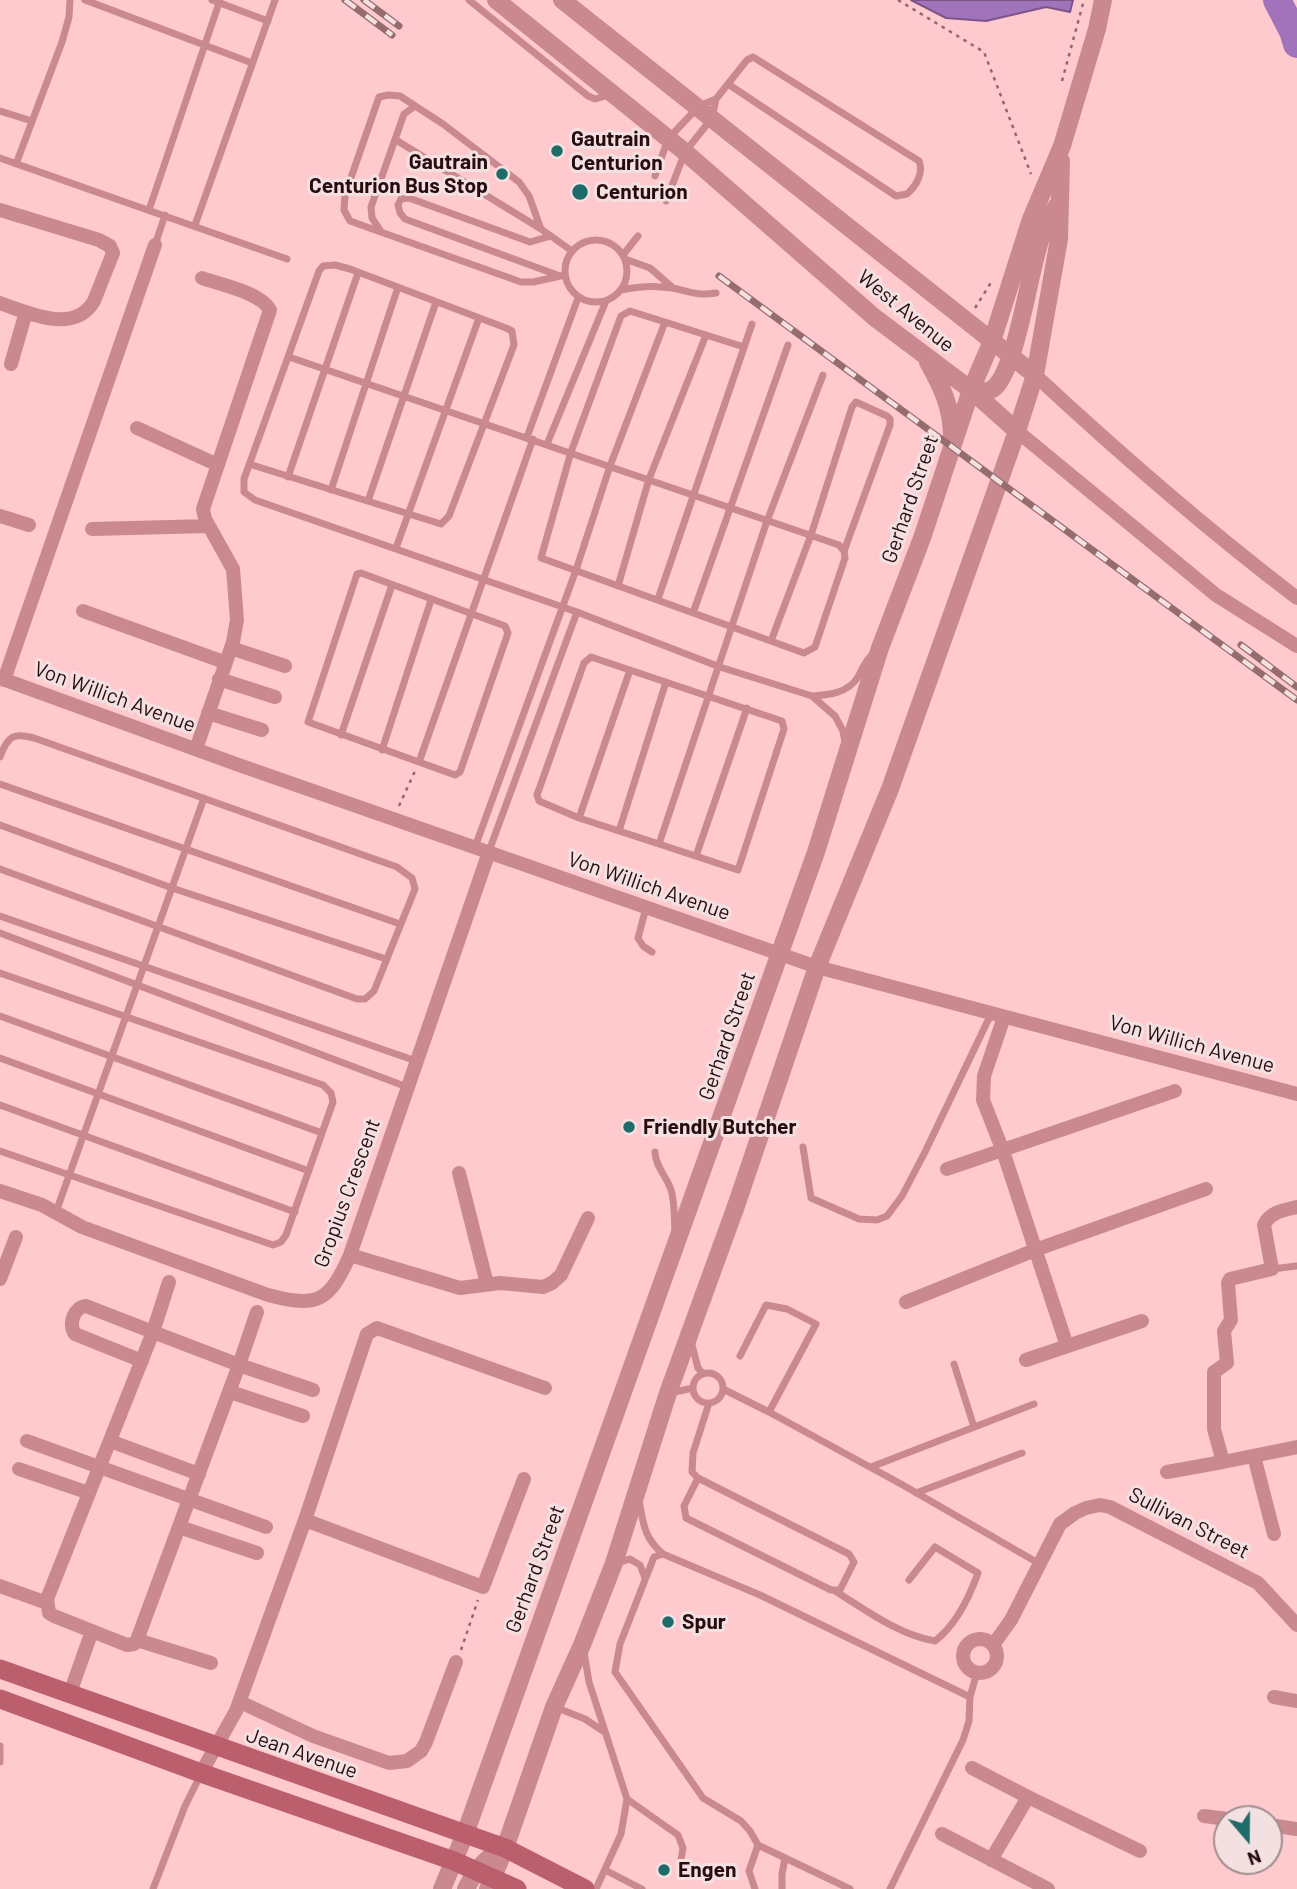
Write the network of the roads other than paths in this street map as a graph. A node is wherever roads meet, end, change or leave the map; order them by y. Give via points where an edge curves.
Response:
1 (70, 0) edge
2 (85, 0) edge
3 (275, 0) edge
4 (469, 0) edge
5 (496, 0) edge
6 (562, 0) edge
7 (1103, 0) edge
8 (217, 1) edge
9 (268, 21) junction
10 (205, 46) junction
11 (252, 63) junction
12 (728, 84) junction
13 (613, 93) junction
14 (716, 99) junction
15 (415, 106) junction
16 (0, 111) edge
17 (705, 112) junction
18 (32, 121) junction
19 (668, 138) junction
20 (396, 140) junction
21 (1062, 146) junction
22 (685, 152) junction
23 (0, 158) edge
24 (16, 164) junction
25 (655, 176) dead end
26 (666, 201) dead end
27 (1059, 201) junction
28 (0, 210) edge
29 (149, 210) junction
30 (165, 215) junction
31 (195, 225) junction
32 (541, 229) junction
33 (380, 230) junction
34 (608, 232) dead end
35 (551, 236) junction
36 (638, 236) dead end
37 (602, 240) junction
38 (155, 245) joint
39 (572, 251) junction
40 (624, 257) junction
41 (287, 259) dead end
42 (358, 273) junction
43 (563, 276) junction
44 (202, 278) dead end
45 (398, 287) junction
46 (673, 288) junction
47 (621, 290) junction
48 (716, 293) dead end
49 (578, 298) junction
50 (606, 301) junction
51 (436, 302) junction
52 (0, 303) edge
53 (26, 312) junction
54 (479, 318) junction
55 (665, 323) junction
56 (752, 324) dead end
57 (706, 335) junction
58 (992, 341) junction
59 (789, 345) dead end
60 (744, 347) junction
61 (1011, 354) junction
62 (289, 357) junction
63 (926, 358) junction
64 (11, 364) dead end
65 (324, 369) junction
66 (1035, 374) junction
67 (823, 376) dead end
68 (366, 383) junction
69 (971, 390) junction
70 (404, 395) junction
71 (444, 409) junction
72 (485, 422) junction
73 (137, 428) dead end
74 (1017, 431) junction
75 (530, 438) junction
76 (547, 444) junction
77 (571, 452) junction
78 (952, 452) junction
79 (249, 464) junction
80 (218, 465) junction
81 (610, 466) junction
82 (288, 477) junction
83 (649, 480) junction
84 (331, 490) junction
85 (693, 495) junction
86 (368, 501) junction
87 (730, 508) junction
88 (407, 513) junction
89 (0, 516) edge
90 (767, 521) junction
91 (29, 526) dead end
92 (209, 526) junction
93 (92, 529) dead end
94 (811, 536) junction
95 (396, 548) junction
96 (844, 551) junction
97 (576, 570) junction
98 (485, 579) junction
99 (393, 585) junction
100 (618, 586) junction
101 (1297, 598) edge
102 (658, 599) junction
103 (431, 600) junction
104 (562, 607) junction
105 (83, 611) dead end
106 (577, 612) junction
107 (693, 613) junction
108 (472, 616) junction
109 (733, 627) junction
110 (771, 641) junction
111 (1297, 646) edge
112 (230, 648) junction
113 (880, 648) junction
114 (224, 662) junction
115 (285, 666) dead end
116 (720, 667) junction
117 (630, 670) junction
118 (2, 679) edge
119 (219, 680) junction
120 (666, 682) junction
121 (710, 695) junction
122 (812, 696) junction
123 (275, 697) dead end
124 (747, 708) junction
125 (208, 713) junction
126 (262, 730) dead end
127 (341, 735) junction
128 (196, 749) junction
129 (382, 750) junction
130 (846, 751) junction
131 (0, 757) edge
132 (419, 762) junction
133 (0, 784) edge
134 (204, 799) junction
135 (579, 818) junction
136 (0, 825) edge
137 (619, 831) junction
138 (659, 844) junction
139 (482, 849) junction
140 (186, 850) junction
141 (696, 856) junction
142 (0, 869) edge
143 (172, 888) junction
144 (646, 908) junction
145 (0, 916) edge
146 (400, 925) junction
147 (159, 926) junction
148 (0, 933) edge
149 (652, 952) dead end
150 (779, 953) junction
151 (386, 959) junction
152 (145, 967) junction
153 (817, 967) junction
154 (0, 973) edge
155 (138, 986) junction
156 (998, 1015) junction
157 (0, 1016) edge
158 (127, 1018) junction
159 (113, 1057) junction
160 (0, 1058) edge
161 (416, 1061) junction
162 (407, 1087) junction
163 (1175, 1091) dead end
164 (100, 1093) junction
165 (1297, 1094) edge
166 (0, 1105) edge
167 (322, 1133) junction
168 (84, 1136) junction
169 (803, 1147) dead end
170 (0, 1151) edge
171 (1003, 1151) junction
172 (655, 1152) dead end
173 (947, 1169) dead end
174 (309, 1171) junction
175 (459, 1173) dead end
176 (70, 1177) junction
177 (1206, 1189) dead end
178 (0, 1191) edge
179 (1297, 1207) edge
180 (55, 1212) junction
181 (295, 1212) junction
182 (588, 1218) dead end
183 (16, 1237) dead end
184 (675, 1242) junction
185 (1035, 1250) junction
186 (351, 1255) junction
187 (1297, 1266) edge
188 (1272, 1269) junction
189 (0, 1279) edge
190 (169, 1282) dead end
191 (487, 1284) junction
192 (905, 1301) dead end
193 (257, 1312) dead end
194 (1142, 1321) dead end
195 (153, 1332) junction
196 (689, 1333) junction
197 (1067, 1346) junction
198 (740, 1356) dead end
199 (1026, 1360) dead end
200 (142, 1361) junction
201 (954, 1364) dead end
202 (239, 1365) junction
203 (703, 1374) junction
204 (545, 1388) dead end
205 (693, 1388) junction
206 (723, 1389) junction
207 (313, 1390) dead end
208 (230, 1392) junction
209 (668, 1393) junction
210 (709, 1403) junction
211 (1034, 1404) dead end
212 (769, 1412) junction
213 (303, 1416) dead end
214 (974, 1427) junction
215 (27, 1441) dead end
216 (110, 1441) junction
217 (1297, 1447) edge
218 (1021, 1453) dead end
219 (1254, 1456) junction
220 (1223, 1462) junction
221 (871, 1467) junction
222 (99, 1468) junction
223 (19, 1469) dead end
224 (1167, 1472) dead end
225 (199, 1474) junction
226 (698, 1478) junction
227 (524, 1479) dead end
228 (637, 1492) junction
229 (89, 1493) junction
230 (916, 1493) junction
231 (189, 1500) junction
232 (305, 1520) junction
233 (179, 1527) junction
234 (266, 1527) dead end
235 (1274, 1534) dead end
236 (257, 1553) dead end
237 (663, 1554) junction
238 (614, 1563) junction
239 (1040, 1564) junction
240 (645, 1579) junction
241 (909, 1580) dead end
242 (0, 1586) edge
243 (835, 1591) junction
244 (47, 1603) junction
245 (1297, 1625) edge
246 (92, 1631) junction
247 (137, 1640) junction
248 (583, 1645) junction
249 (993, 1645) junction
250 (456, 1662) road end
251 (211, 1663) dead end
252 (0, 1669) edge
253 (977, 1672) junction
254 (70, 1693) junction
255 (970, 1697) junction
256 (1274, 1697) dead end
257 (0, 1699) edge
258 (1297, 1701) edge
259 (240, 1702) junction
260 (554, 1707) junction
261 (604, 1731) junction
262 (215, 1745) junction
263 (0, 1746) edge
264 (0, 1762) edge
265 (972, 1768) dead end
266 (201, 1773) junction
267 (1028, 1797) junction
268 (627, 1799) junction
269 (1204, 1816) dead end
270 (1213, 1817) edge
271 (465, 1834) junction
272 (942, 1835) dead end
273 (758, 1845) junction
274 (505, 1848) junction
275 (1140, 1851) dead end
276 (785, 1857) junction
277 (681, 1860) dead end
278 (991, 1860) junction
279 (454, 1861) junction
280 (606, 1870) junction
281 (486, 1879) edge
282 (153, 1889) edge
283 (442, 1889) edge
284 (466, 1889) edge
285 (517, 1889) edge
286 (585, 1889) edge
287 (596, 1889) edge
288 (642, 1889) edge
289 (755, 1889) edge
290 (782, 1889) edge
291 (850, 1889) edge
292 (890, 1889) edge
293 (1048, 1889) edge

1 - 18 lane via 62,42
2 - 10 lane
3 - 9 lane
4 - 13 lane via 588,96 596,99
5 - 13 street, West Avenue
6 - 17 street, West Avenue
7 - 21 street
8 - 9 lane
8 - 10 lane
9 - 11 lane
10 - 11 lane
10 - 29 lane
11 - 31 lane
12 - 12 lane via 747,60 755,57 919,161 920,175 911,191 895,195
12 - 14 lane
13 - 19 street, West Avenue
14 - 17 lane
14 - 17 lane
15 - 20 lane via 404,114
15 - 32 lane via 519,183
15 - 33 lane via 400,96 379,97 345,194 344,210 351,220
16 - 18 lane
17 - 19 lane
17 - 22 lane
17 - 58 street, West Avenue
18 - 24 lane
19 - 22 street, West Avenue
19 - 25 lane
20 - 32 lane
20 - 33 lane via 371,207
21 - 27 street
21 - 58 street, Gerhard Street via 1031,219
22 - 26 lane
22 - 63 street, West Avenue
23 - 24 lane
24 - 29 lane
27 - 61 street via 1040,238
27 - 66 street via 1059,239
28 - 53 street via 99,240 113,253 85,313 49,319
29 - 30 lane
30 - 31 lane
30 - 38 lane
31 - 41 lane
32 - 35 lane
33 - 43 lane via 521,282
34 - 37 lane
35 - 39 lane
35 - 43 lane via 530,242 409,198 398,205 405,219
36 - 40 lane
37 - 39 lane via 589,240
37 - 40 lane
38 - 118 street
39 - 43 lane
40 - 46 lane via 650,268
40 - 47 lane via 628,273
42 - 45 lane
42 - 62 lane via 335,265 321,268
42 - 65 lane
43 - 49 lane
44 - 80 street via 253,296 270,310
45 - 51 lane
45 - 68 lane
46 - 47 lane via 647,285
46 - 48 lane via 695,295
47 - 50 lane
49 - 50 lane
49 - 75 lane
50 - 76 lane
51 - 54 lane
51 - 70 lane
52 - 53 street
53 - 64 street
54 - 71 lane
54 - 72 lane via 512,331 514,337
55 - 57 lane
55 - 77 lane via 631,311 621,316
55 - 81 lane
56 - 60 lane
57 - 60 lane
57 - 83 lane
58 - 61 street, West Avenue
58 - 69 street, Gerhard Street
59 - 87 lane
60 - 85 lane
61 - 66 street, West Avenue
61 - 69 street via 995,387 986,392
62 - 65 lane
62 - 79 lane
63 - 69 street, West Avenue
63 - 78 street via 952,419
65 - 68 lane
65 - 82 lane
66 - 74 street
66 - 101 street, West Avenue via 1165,492
67 - 90 lane
68 - 70 lane
68 - 84 lane
69 - 74 street, West Avenue
69 - 78 street, Gerhard Street
70 - 71 lane
70 - 86 lane
71 - 72 lane
71 - 88 lane
72 - 75 lane
72 - 88 lane via 449,516 441,524
73 - 80 street
74 - 111 street, West Avenue via 1216,595
74 - 153 street via 890,789
75 - 76 lane
75 - 98 lane
76 - 77 lane
77 - 81 lane
77 - 97 lane via 541,554 544,561
78 - 113 street, Gerhard Street
79 - 82 lane
79 - 95 lane via 244,492 255,500
80 - 92 street via 203,509
81 - 83 lane
81 - 97 lane
82 - 84 lane
83 - 85 lane
83 - 100 lane
84 - 86 lane
85 - 87 lane
85 - 102 lane
86 - 88 lane
87 - 90 lane
87 - 107 lane
88 - 95 lane
89 - 91 street
90 - 94 lane
90 - 109 lane
92 - 93 street
92 - 112 street via 235,579 237,620
94 - 96 lane
94 - 96 lane via 852,407 861,402 887,416 890,425
94 - 110 lane
95 - 98 lane
96 - 110 lane via 815,647 804,653
97 - 100 lane
97 - 104 lane
98 - 104 lane
98 - 108 lane
99 - 103 lane
99 - 127 lane
99 - 127 lane via 361,573 352,587 307,719 309,724
100 - 102 lane
102 - 107 lane
103 - 108 lane
103 - 129 lane
104 - 106 lane
104 - 139 lane
105 - 114 street
106 - 116 lane
106 - 139 lane
107 - 109 lane
108 - 132 lane
108 - 132 lane via 505,626 508,633 460,772 455,775
109 - 110 lane
109 - 116 lane
112 - 114 street
112 - 115 street
113 - 122 lane via 865,662 853,684 840,692
113 - 130 street, Gerhard Street
114 - 119 street
116 - 121 lane
116 - 122 lane
117 - 120 lane
117 - 135 lane
117 - 135 lane via 587,659 537,795 539,801
118 - 128 street, Von Willich Avenue
119 - 123 street
119 - 125 street
120 - 121 lane
120 - 137 lane
121 - 124 lane
121 - 138 lane
122 - 130 lane via 835,716
124 - 141 lane
124 - 141 lane via 782,720 784,729 740,868
125 - 126 street
125 - 128 street
127 - 129 lane
128 - 139 street, Von Willich Avenue
129 - 132 lane
130 - 150 street, Gerhard Street
131 - 134 lane via 10,738 23,735
133 - 140 lane
134 - 140 lane
134 - 146 lane via 407,873 415,889
135 - 137 lane
136 - 143 lane
137 - 138 lane
138 - 141 lane
139 - 144 street, Von Willich Avenue
139 - 161 street, Gropius Crescent
140 - 143 lane
140 - 146 lane
142 - 147 lane
143 - 147 lane
143 - 151 lane
144 - 149 lane via 638,938
144 - 150 street, Von Willich Avenue
145 - 152 lane
146 - 151 lane
147 - 151 lane via 357,999 374,991
147 - 152 lane
148 - 155 lane
150 - 153 street, Von Willich Avenue
150 - 184 street, Gerhard Street
152 - 155 lane
152 - 161 lane
153 - 156 street, Von Willich Avenue
153 - 196 street
154 - 158 lane
155 - 158 lane
155 - 162 lane
156 - 165 street, Von Willich Avenue
156 - 169 lane via 887,1216 859,1219 811,1198
156 - 171 street via 983,1083 984,1100
157 - 159 lane
158 - 159 lane
158 - 167 lane via 323,1084 333,1102
159 - 164 lane
159 - 167 lane
160 - 164 lane
161 - 162 street, Gropius Crescent
162 - 186 street, Gropius Crescent
163 - 171 street
164 - 168 lane
164 - 174 lane
166 - 168 lane
167 - 174 lane
168 - 176 lane
168 - 181 lane
170 - 176 lane
171 - 173 street
171 - 185 street
172 - 184 lane via 674,1202
174 - 181 lane
175 - 191 street
176 - 180 lane
176 - 181 lane via 272,1245 286,1235
177 - 185 street
178 - 180 street, Gropius Crescent
179 - 188 street via 1281,1210 1265,1221
180 - 186 street, Gropius Crescent via 177,1263 292,1301 309,1301 329,1292
182 - 191 street via 561,1275 552,1283 543,1287
183 - 189 street
184 - 271 street, Gerhard Street
185 - 192 street
185 - 197 street
186 - 191 street via 460,1288
187 - 188 lane
188 - 220 street via 1228,1283 1227,1363 1214,1372 1214,1429
190 - 195 street
193 - 202 street
194 - 197 street
195 - 200 street
195 - 200 street via 86,1306 76,1310 71,1324 75,1334
195 - 202 street
196 - 203 lane
196 - 209 street
197 - 199 street
198 - 212 lane via 766,1305 787,1309 816,1324
200 - 216 street
201 - 214 lane
202 - 207 street
202 - 208 street
203 - 205 lane
203 - 206 lane via 717,1376
204 - 232 street via 373,1329 365,1338
205 - 209 lane
205 - 210 lane via 699,1401
206 - 210 lane via 721,1397
206 - 212 lane
208 - 213 street
208 - 225 street
209 - 228 street
210 - 226 lane via 692,1460 692,1472
211 - 214 lane
212 - 221 lane
214 - 221 lane
215 - 222 street
216 - 222 street
216 - 225 street
217 - 219 street
218 - 230 lane
219 - 220 street
219 - 235 street
220 - 224 street
221 - 230 lane
222 - 229 street
222 - 231 street
223 - 229 street
225 - 231 street
226 - 243 lane via 684,1506 686,1518
226 - 243 lane via 849,1554 852,1568
227 - 232 street via 483,1587
228 - 237 lane via 644,1531
228 - 238 street
229 - 244 street
230 - 239 lane
231 - 233 street
231 - 234 street
232 - 259 street
233 - 236 street
233 - 247 street
237 - 240 lane via 651,1561
237 - 255 lane via 760,1595
238 - 240 lane via 630,1559 640,1565
238 - 248 street
239 - 245 street, Sullivan Street via 1068,1517 1086,1508 1110,1507 1258,1583
239 - 249 street, Sullivan Street
240 - 273 lane via 620,1644 615,1672 703,1798 741,1821
241 - 243 lane via 935,1547 978,1573 971,1594 947,1632 935,1641 900,1630
242 - 244 street
244 - 246 street via 51,1615
246 - 247 street via 127,1644
246 - 254 street
247 - 251 street
248 - 260 street
248 - 261 lane
249 - 253 street via 995,1664
249 - 253 street via 980,1640 966,1648 966,1665
250 - 259 street via 426,1742 421,1751 401,1763 352,1751
252 - 254 main road, Jean Avenue
253 - 255 lane
254 - 262 main road, Jean Avenue
255 - 292 lane via 963,1741
256 - 258 street
257 - 266 main road
259 - 262 street
260 - 261 lane
260 - 274 street
261 - 268 lane
262 - 266 street
262 - 271 main road, Jean Avenue
263 - 264 lane
265 - 267 street
266 - 279 main road
266 - 282 lane
267 - 275 street
267 - 278 street
268 - 277 lane via 678,1835
268 - 280 lane via 621,1835
269 - 270 street
271 - 274 main road, Jean Avenue
271 - 279 street, Gerhard Street
272 - 278 street
273 - 276 lane
273 - 289 lane via 749,1871
274 - 281 street
274 - 286 main road, Jean Avenue
276 - 290 lane
276 - 291 lane
278 - 293 street
279 - 281 main road
279 - 283 street, Gerhard Street
280 - 287 lane
280 - 288 lane
281 - 284 street
281 - 285 main road

